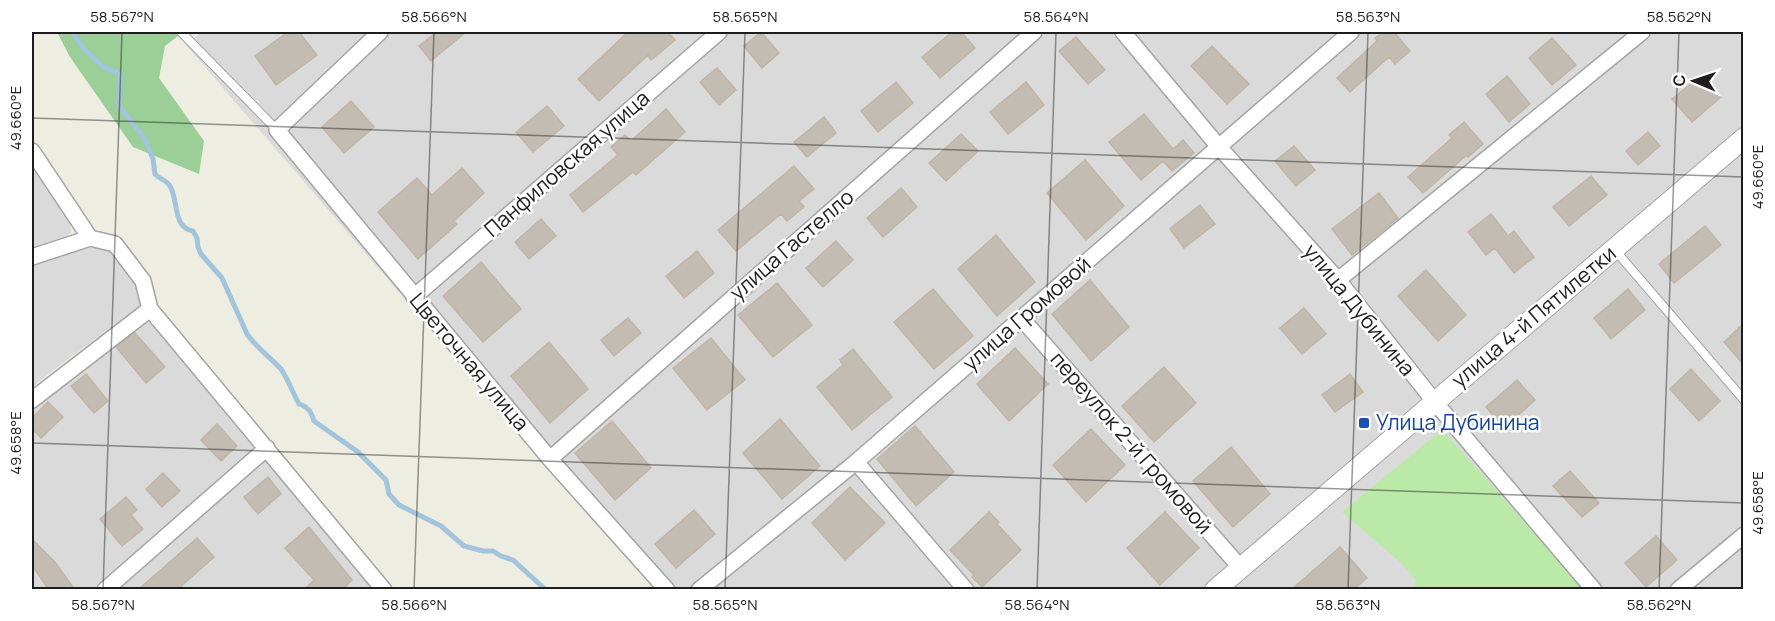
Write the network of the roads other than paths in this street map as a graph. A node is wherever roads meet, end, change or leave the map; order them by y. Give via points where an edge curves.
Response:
1 (181, 32) edge
2 (380, 32) edge
3 (719, 32) edge
4 (1034, 32) edge
5 (1123, 32) edge
6 (1351, 32) edge
7 (1642, 32) edge
8 (277, 130) junction
9 (1743, 138) edge
10 (1219, 147) junction
11 (32, 151) edge
12 (90, 238) junction
13 (1614, 249) junction
14 (32, 257) edge
15 (1338, 280) junction
16 (414, 297) junction
17 (150, 309) junction
18 (1022, 319) junction
19 (32, 400) edge
20 (1743, 400) edge
21 (1434, 401) junction
22 (267, 448) junction
23 (550, 459) junction
24 (856, 462) junction
25 (1743, 535) edge
26 (1240, 567) junction
27 (378, 587) edge
28 (105, 590) edge
29 (667, 590) edge
30 (699, 590) edge
31 (966, 590) edge
32 (1215, 590) edge
33 (1594, 590) edge
34 (1678, 590) edge

1 - 8 lane
2 - 8 street
3 - 16 street, Панфиловская улица
4 - 23 street, улица Гастелло
5 - 10 street, улица Дубинина
6 - 10 street, улица Громовой
7 - 15 street
8 - 16 street, Цветочная улица
9 - 13 street, улица 4-й Пятилетки
10 - 15 street, улица Дубинина
10 - 18 street, улица Громовой
11 - 12 street
12 - 14 street
12 - 17 street via 116,244 143,281
13 - 20 lane
13 - 21 street, улица 4-й Пятилетки
15 - 21 street, улица Дубинина
16 - 23 street, Цветочная улица
17 - 19 street
17 - 22 street
18 - 24 street, улица Громовой
18 - 26 street, переулок 2-й Громовой
21 - 26 street, улица 4-й Пятилетки
21 - 33 street, улица Дубинина
22 - 27 street
22 - 28 street
23 - 29 street, Цветочная улица
24 - 30 street, улица Громовой
24 - 31 street
25 - 34 street
26 - 32 street, улица 4-й Пятилетки

